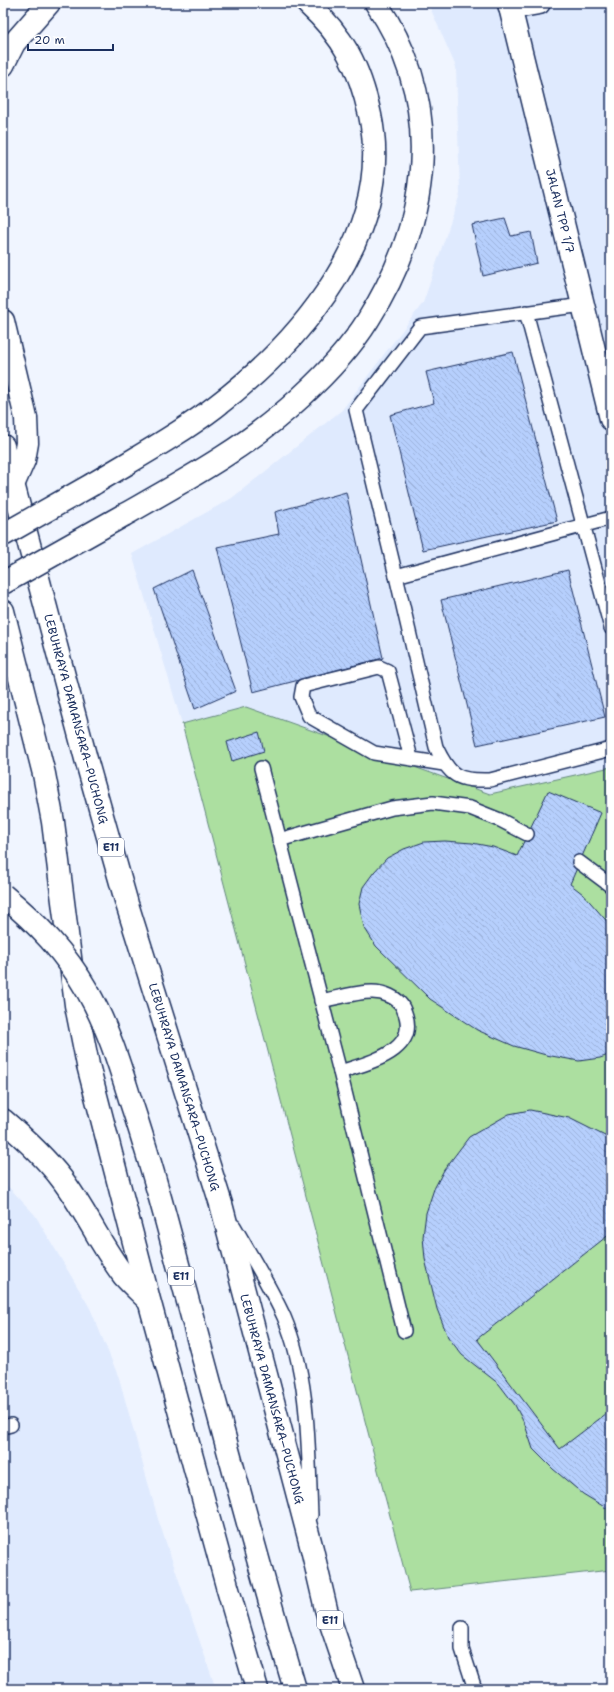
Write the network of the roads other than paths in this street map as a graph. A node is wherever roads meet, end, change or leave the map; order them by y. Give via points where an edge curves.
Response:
1 (49, 3) edge
2 (307, 3) edge
3 (376, 3) edge
4 (539, 3) edge
5 (510, 5) edge
6 (3, 65) edge
7 (583, 305) junction
8 (526, 312) junction
9 (3, 321) edge
10 (611, 418) edge
11 (3, 446) edge
12 (13, 485) junction
13 (611, 518) edge
14 (582, 526) junction
15 (3, 535) edge
16 (396, 576) junction
17 (3, 584) edge
18 (3, 611) edge
19 (611, 628) edge
20 (611, 748) edge
21 (411, 758) junction
22 (444, 764) junction
23 (261, 768) dead end
24 (527, 834) dead end
25 (279, 840) junction
26 (579, 862) dead end
27 (611, 886) edge
28 (3, 895) edge
29 (321, 1001) junction
30 (340, 1072) junction
31 (3, 1120) edge
32 (221, 1204) junction
33 (149, 1300) junction
34 (404, 1331) dead end
35 (312, 1549) junction
36 (462, 1628) dead end
37 (257, 1689) edge
38 (295, 1689) edge
39 (353, 1689) edge
40 (476, 1689) edge

1 - 6 main road via 14,43
2 - 15 main road, bridge via 341,40 356,67 373,129 374,160 370,192 362,221 333,283 313,313 290,339 241,385 191,424
3 - 17 main road, bridge via 401,48 411,76 419,107 422,172 410,230 400,260 368,321 349,346 300,398 254,435 219,460
4 - 5 main road
5 - 7 main road, JALAN TPP 1/7
7 - 8 lane
7 - 10 main road, JALAN TPP 1/7
8 - 14 lane
8 - 16 lane via 420,327 356,410
9 - 12 main road via 26,418 27,443 24,460
11 - 12 main road, E11
12 - 32 main road, LEBUHRAYA DAMANSARA–PUCHONG / E11 via 127,904
13 - 14 lane
14 - 16 lane
14 - 19 lane
16 - 22 lane via 436,747
18 - 33 main road via 44,774 53,822 76,1006 88,1065
20 - 22 lane via 490,780 471,780 454,775
21 - 21 lane via 374,753 309,716 301,697 303,686 379,667 388,671
21 - 22 lane
23 - 25 lane
24 - 25 lane via 470,808 433,802 392,808
25 - 29 lane
26 - 27 lane
28 - 38 main road, E11, bridge via 47,934 70,962 104,1024 150,1161 256,1557
29 - 30 lane
29 - 30 lane via 373,992 391,995 402,1005 408,1017 408,1030 402,1042 390,1052 376,1060
30 - 34 lane
31 - 33 main road via 36,1148 61,1178 125,1276
32 - 35 main road, LEBUHRAYA DAMANSARA–PUCHONG / E11
32 - 35 lane via 284,1318 296,1355 307,1414
33 - 37 main road
35 - 39 main road, LEBUHRAYA DAMANSARA–PUCHONG / E11 via 326,1609
36 - 40 lane via 462,1649

